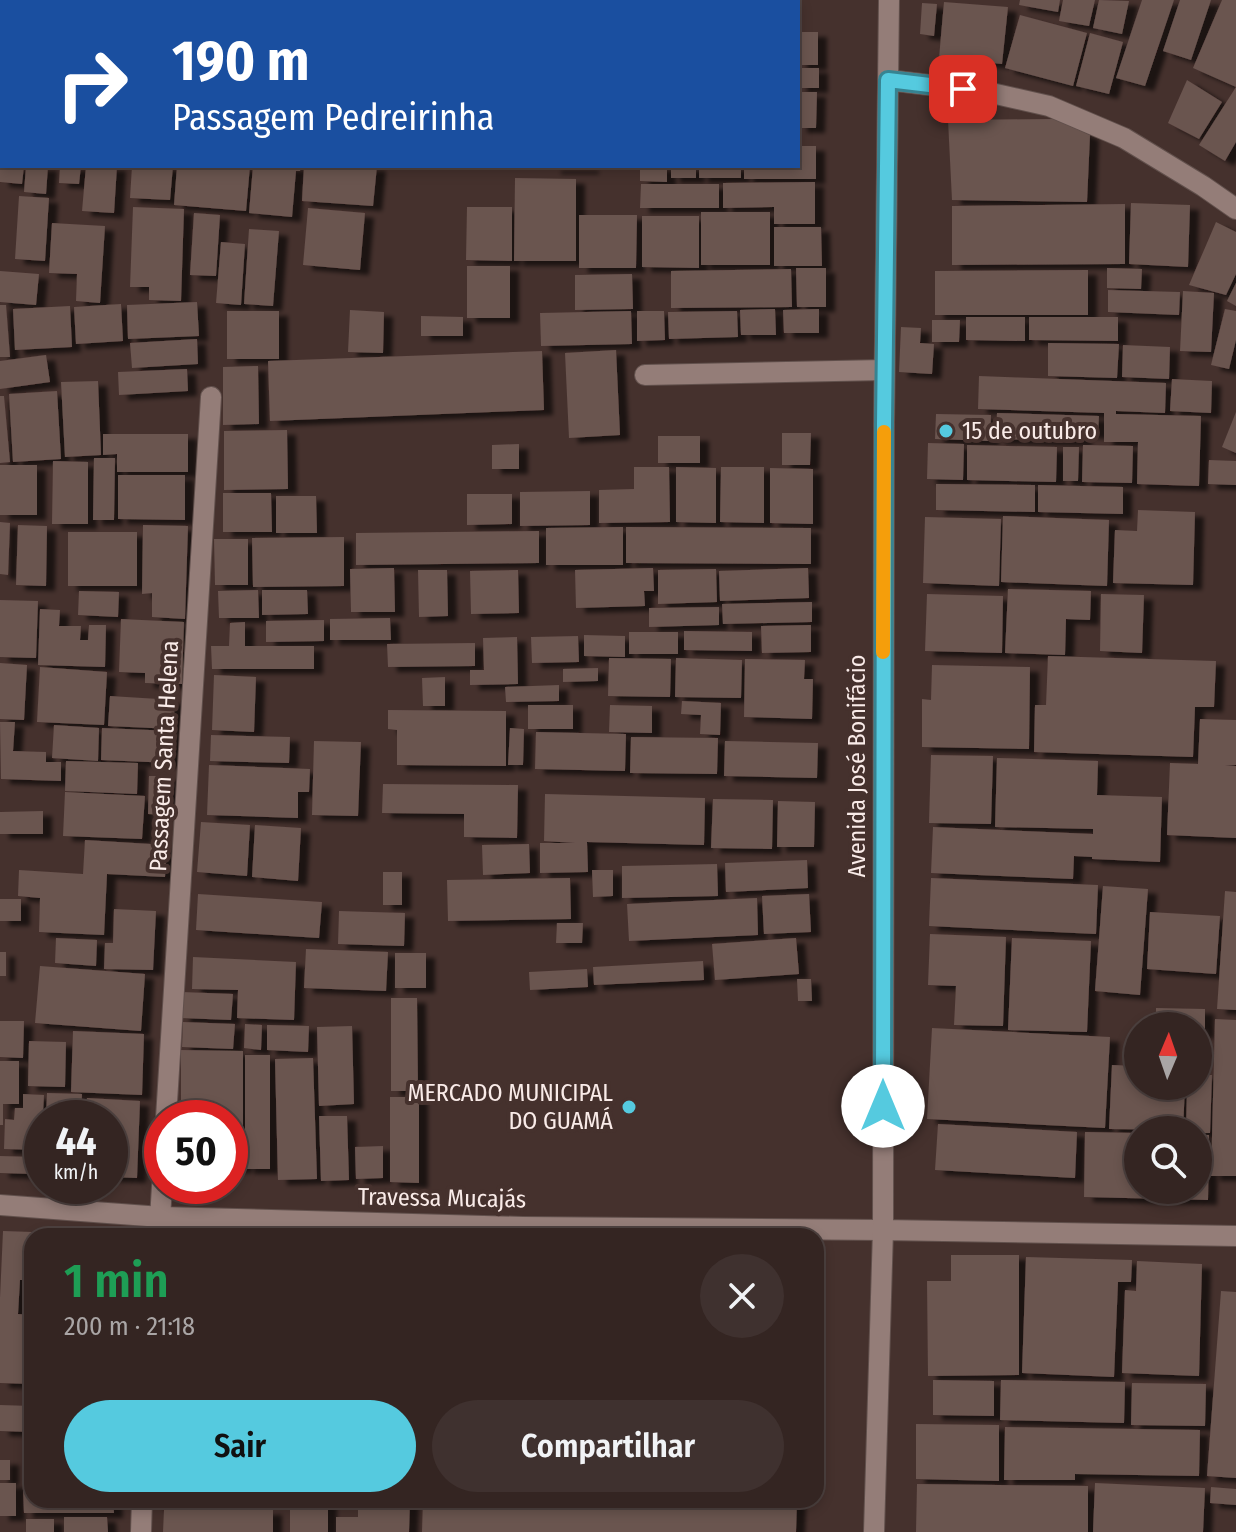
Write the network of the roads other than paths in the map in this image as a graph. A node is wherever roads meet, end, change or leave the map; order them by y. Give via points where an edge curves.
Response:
1 (889, 0) edge
2 (888, 80) junction
3 (1236, 209) edge
4 (884, 370) junction
5 (645, 375) dead end
6 (211, 397) dead end
7 (167, 1100) edge
8 (161, 1204) edge
9 (0, 1205) edge
10 (160, 1226) edge
11 (643, 1228) edge
12 (824, 1230) edge
13 (883, 1230) junction
14 (1236, 1236) edge
15 (142, 1508) edge
16 (141, 1532) edge
17 (874, 1532) edge

1 - 2 street, Avenida José Bonifácio
2 - 3 street via 1049,106 1124,138
2 - 4 street, Avenida José Bonifácio
4 - 5 street
4 - 13 street, Avenida José Bonifácio
6 - 7 street, Passagem Santa Helena
8 - 10 street
9 - 10 street, Travessa Mucajás
10 - 11 street, Travessa Mucajás
12 - 13 street, Travessa Mucajás
13 - 14 street, Travessa Mucajás
13 - 17 street, Avenida José Bonifácio
15 - 16 street

